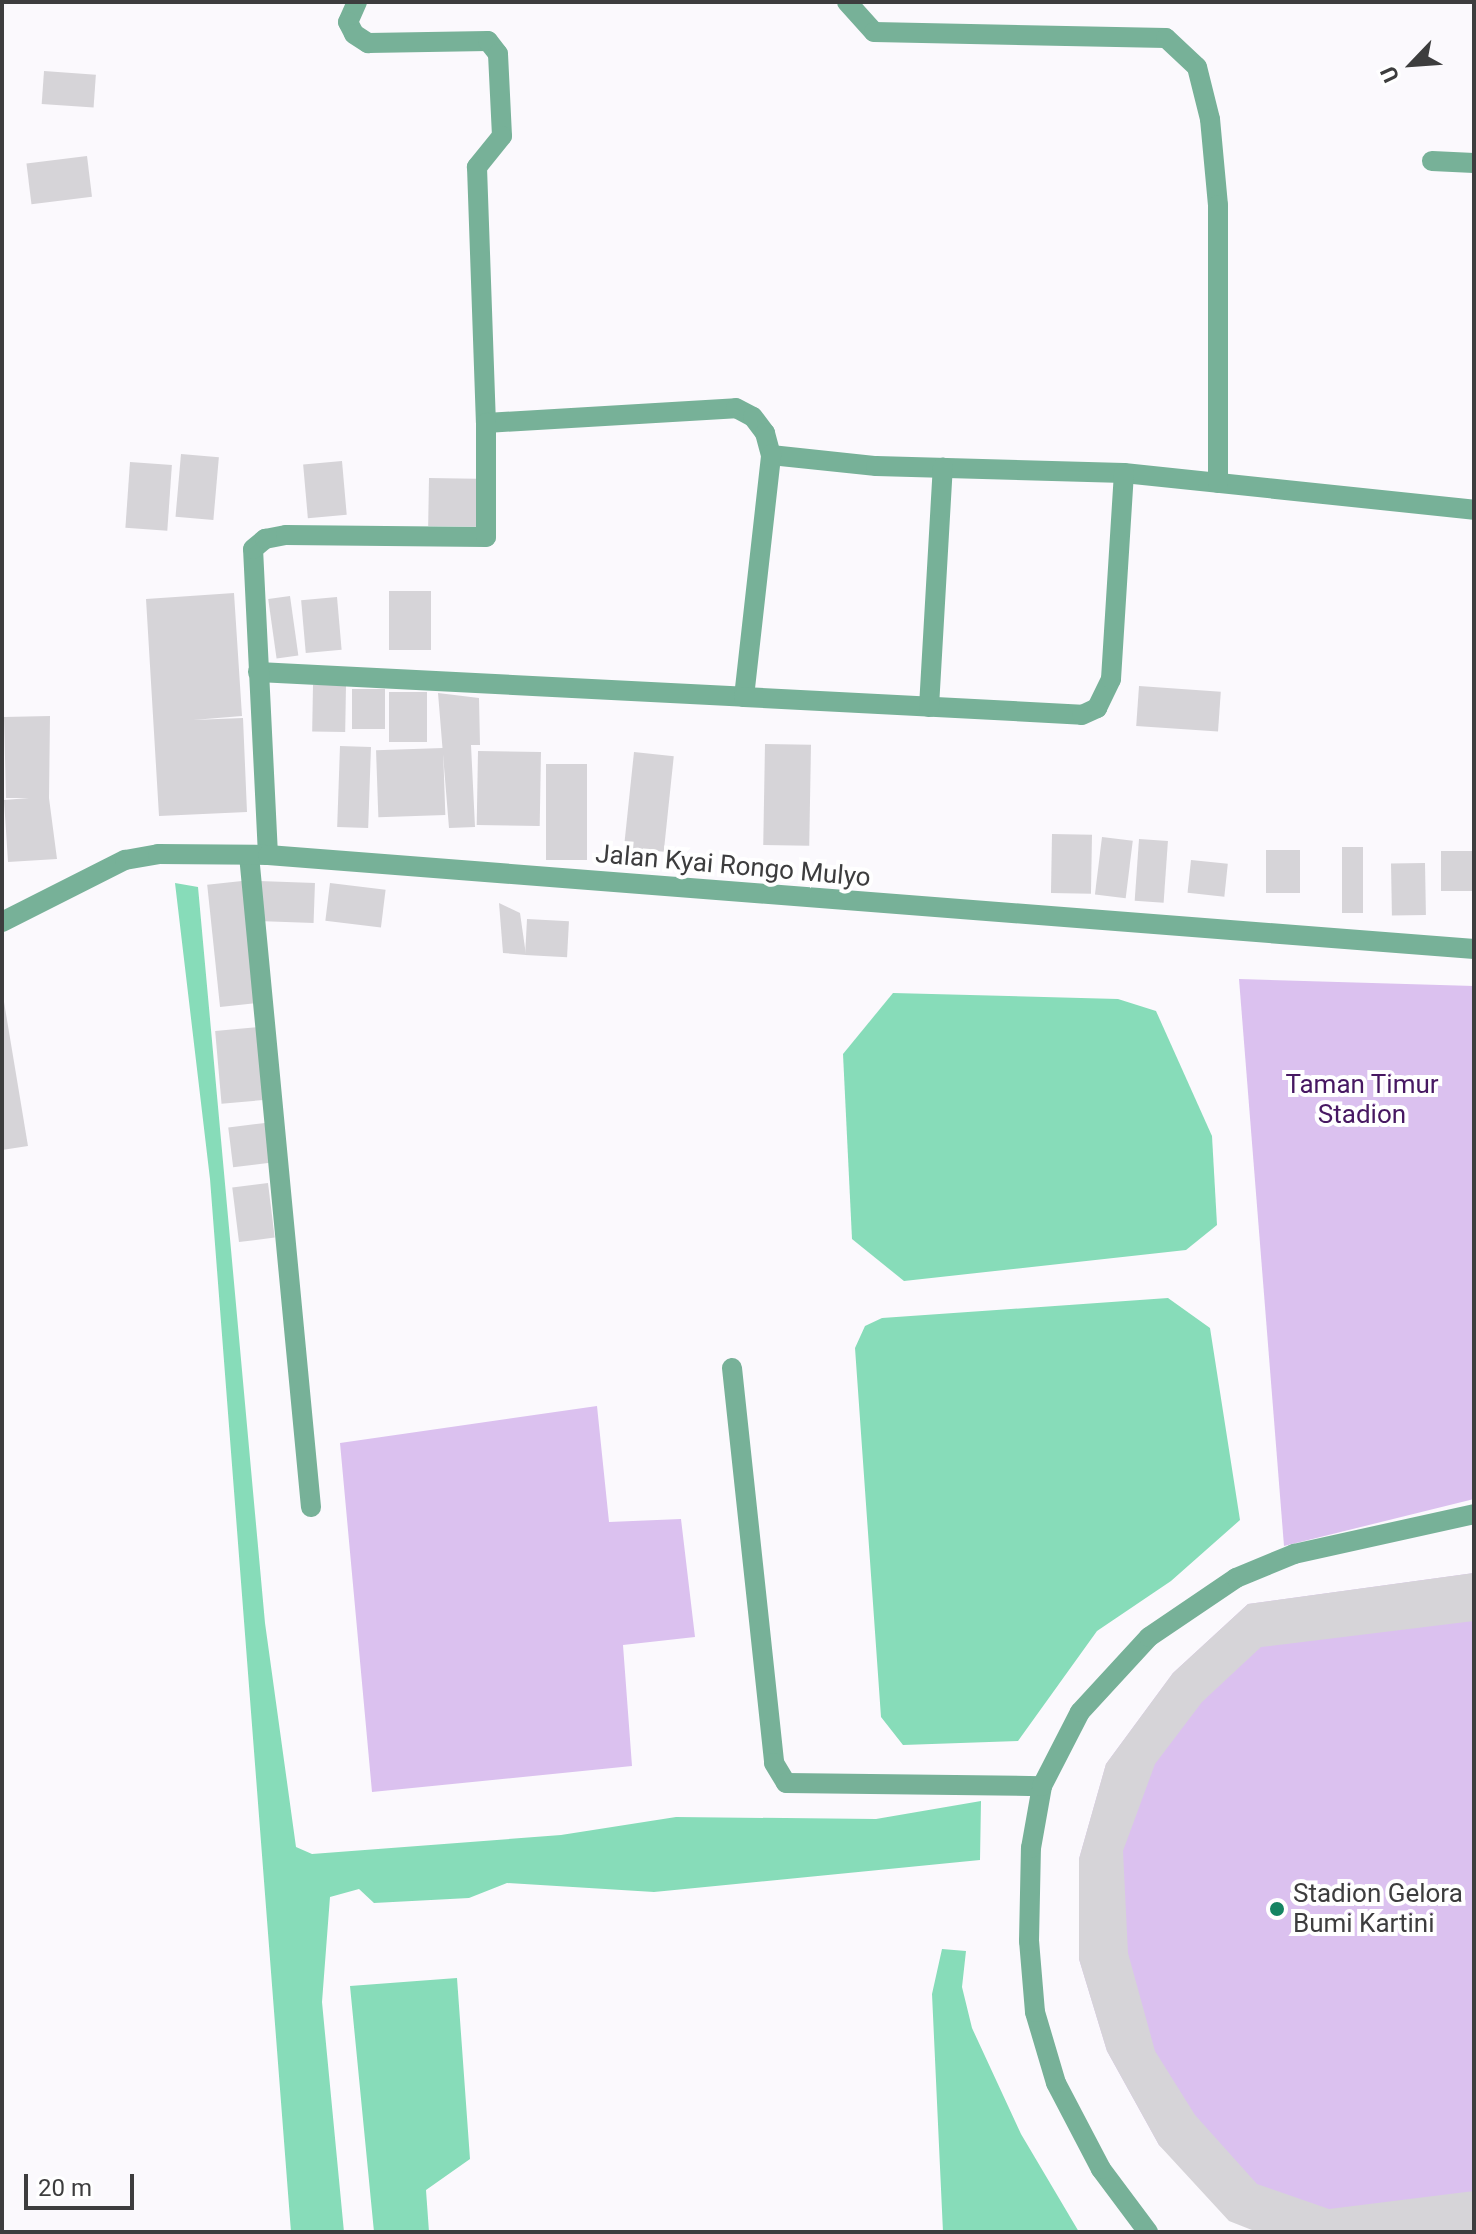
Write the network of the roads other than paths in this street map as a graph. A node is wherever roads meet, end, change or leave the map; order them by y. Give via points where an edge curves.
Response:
1 (357, 2) edge
2 (847, 2) edge
3 (1432, 161) dead end
4 (1474, 163) edge
5 (486, 423) junction
6 (771, 455) junction
7 (943, 467) junction
8 (1124, 473) junction
9 (1218, 483) junction
10 (1474, 510) edge
11 (258, 672) junction
12 (744, 697) junction
13 (929, 707) junction
14 (258, 855) junction
15 (2, 922) edge
16 (1474, 949) edge
17 (732, 1368) dead end
18 (311, 1507) dead end
19 (1474, 1514) edge
20 (1042, 1786) junction
21 (1148, 2232) edge

1 - 5 street via 347,19 354,34 368,43 488,41 498,54 502,136 477,167
2 - 9 street via 874,32 1166,38 1197,67 1210,119 1218,205
3 - 4 street
5 - 6 street via 736,408 753,417 765,433
5 - 11 street via 486,537 286,535 265,539 253,549
6 - 7 street
6 - 12 street
7 - 8 street
7 - 13 street
8 - 9 street
8 - 13 street via 1111,679 1097,708 1082,715
9 - 10 street
11 - 12 street
11 - 14 street
12 - 13 street
14 - 15 street, Jalan Kyai Rongo Mulyo via 158,854 125,860
14 - 16 street, Jalan Kyai Rongo Mulyo
14 - 18 street
17 - 20 street via 774,1763 786,1783
19 - 20 street via 1294,1554 1236,1578 1149,1637 1080,1712
20 - 21 street via 1031,1848 1029,1941 1035,2012 1056,2083 1101,2169

